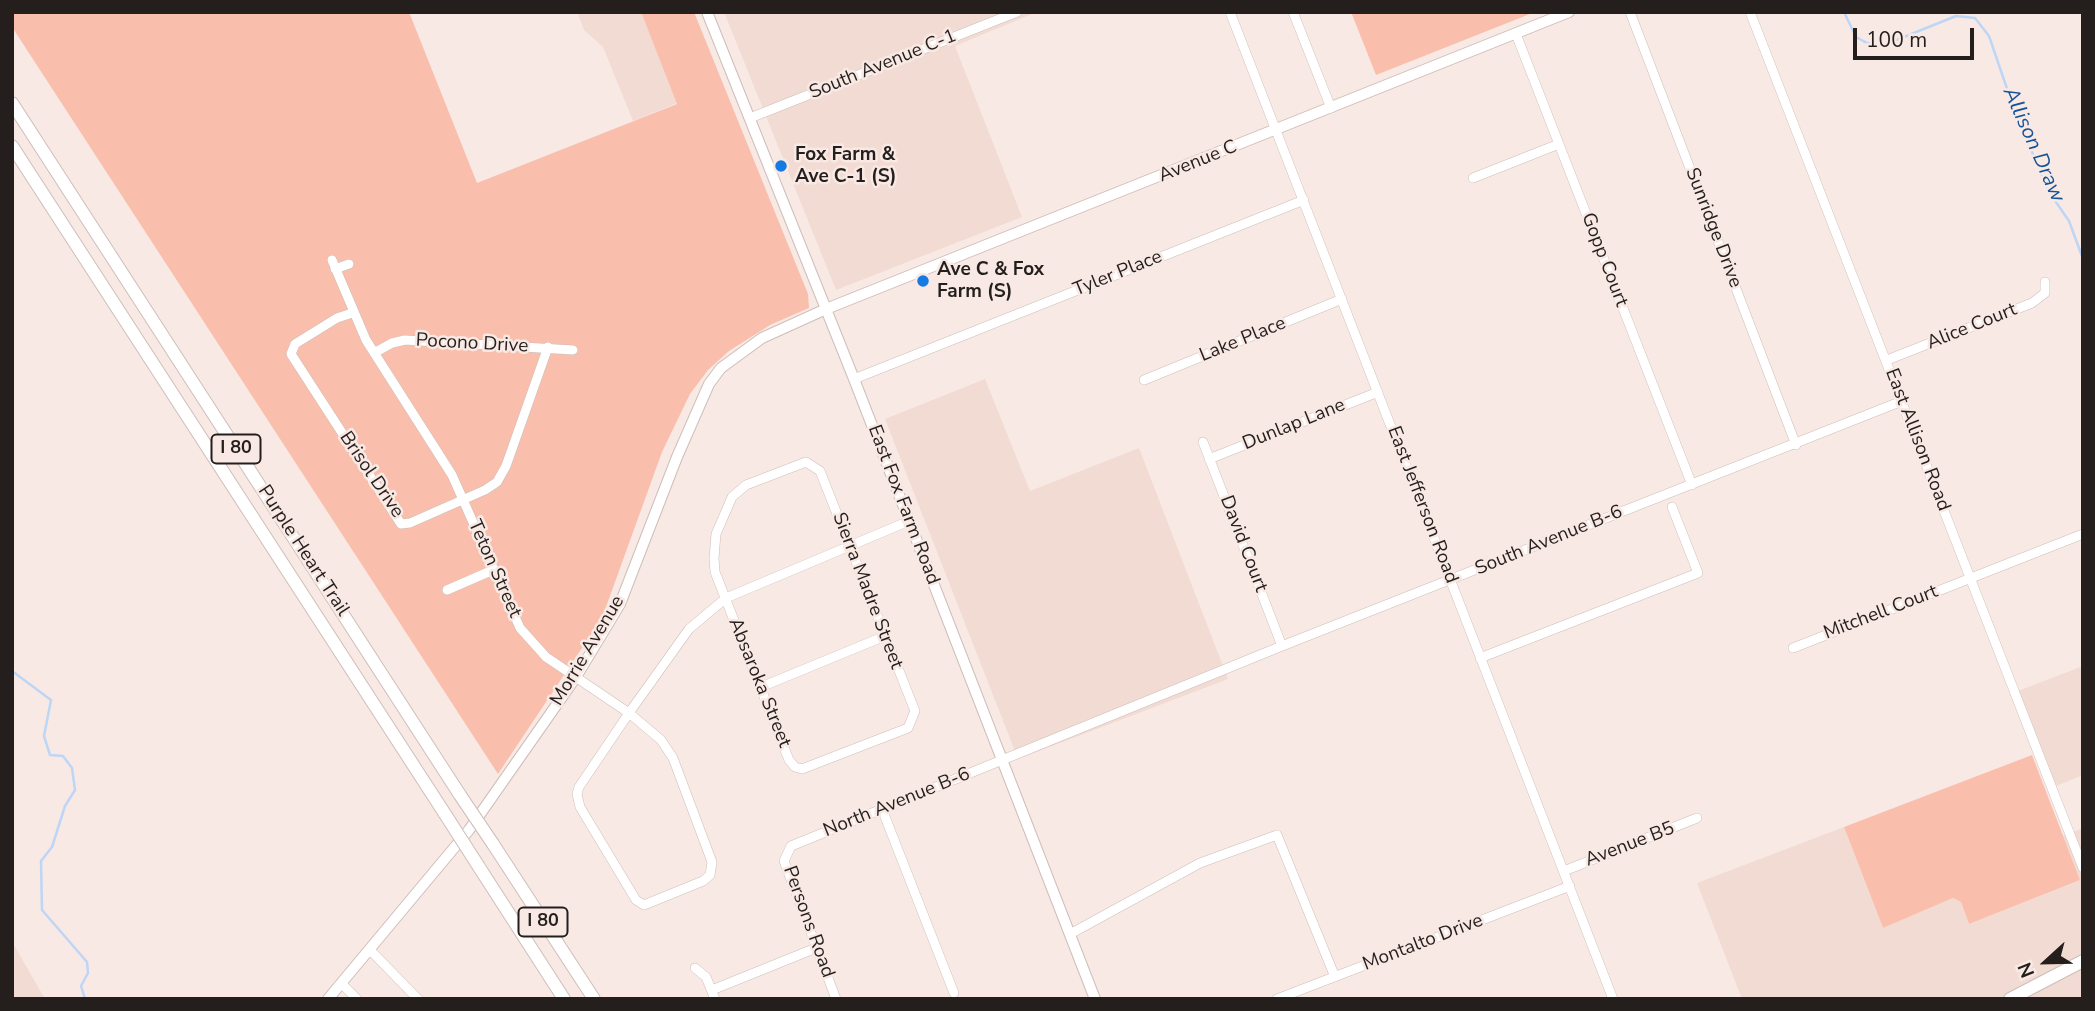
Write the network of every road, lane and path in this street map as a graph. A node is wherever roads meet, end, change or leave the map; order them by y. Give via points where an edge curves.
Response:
1 (707, 12) edge
2 (1017, 12) edge
3 (1230, 12) edge
4 (1293, 12) edge
5 (1569, 12) edge
6 (1630, 12) edge
7 (1750, 12) edge
8 (1516, 34) junction
9 (12, 103) edge
10 (1331, 108) junction
11 (750, 118) junction
12 (1277, 130) junction
13 (1559, 144) junction
14 (12, 146) edge
15 (1472, 178) dead end
16 (1304, 201) junction
17 (349, 264) dead end
18 (2045, 282) dead end
19 (1342, 299) junction
20 (826, 309) junction
21 (352, 313) junction
22 (548, 347) junction
23 (573, 350) dead end
24 (374, 353) junction
25 (1887, 360) junction
26 (854, 379) junction
27 (1144, 380) dead end
28 (1378, 392) junction
29 (1902, 401) junction
30 (1203, 442) dead end
31 (1796, 444) junction
32 (1209, 459) junction
33 (820, 471) joint
34 (1692, 485) junction
35 (463, 500) junction
36 (1672, 507) dead end
37 (909, 521) junction
38 (2083, 534) edge
39 (849, 546) junction
40 (493, 570) junction
41 (1970, 579) junction
42 (1450, 581) junction
43 (447, 590) dead end
44 (726, 598) junction
45 (885, 636) junction
46 (1282, 646) junction
47 (1793, 648) dead end
48 (1480, 657) junction
49 (576, 677) junction
50 (761, 687) junction
51 (629, 713) junction
52 (1002, 760) junction
53 (795, 767) joint
54 (882, 809) junction
55 (1697, 818) dead end
56 (791, 846) joint
57 (2083, 868) edge
58 (1564, 871) junction
59 (1570, 886) junction
60 (1070, 934) junction
61 (816, 947) junction
62 (371, 951) junction
63 (2083, 961) edge
64 (695, 968) dead end
65 (1335, 976) junction
66 (342, 984) junction
67 (954, 993) dead end
68 (714, 994) edge
69 (328, 999) edge
70 (357, 999) edge
71 (418, 999) edge
72 (564, 999) edge
73 (594, 999) edge
74 (836, 999) edge
75 (1095, 999) edge
76 (1277, 999) edge
77 (1613, 999) edge
78 (2010, 999) edge

1 - 11 main road, East Fox Farm Road
2 - 11 street, South Avenue C-1
3 - 12 street, East Jefferson Road
4 - 10 street
5 - 8 main road, Avenue C
6 - 31 street, Sunridge Drive
7 - 25 street, East Allison Road
8 - 10 main road, Avenue C
8 - 13 street, Gopp Court
9 - 73 highway, Purple Heart Trail / I 80, bridge
10 - 12 main road, Avenue C
11 - 20 main road, East Fox Farm Road
12 - 16 street, East Jefferson Road
12 - 20 main road, Avenue C
13 - 15 street
13 - 34 street, Gopp Court
14 - 72 highway, Purple Heart Trail / I 80, bridge
16 - 19 street, East Jefferson Road
16 - 26 street, Tyler Place
17 - 21 street, Teton Street via 334,264
18 - 25 street, Alice Court via 2045,293 2032,303
19 - 27 street, Lake Place
19 - 28 street, East Jefferson Road
20 - 26 main road, East Fox Farm Road
20 - 49 main road, Morrie Avenue via 762,338 721,368 709,384 620,604
21 - 24 street, Teton Street
21 - 35 street, Brisol Drive via 305,338 292,347 291,354 398,521 410,523
22 - 23 street, Pocono Drive
22 - 24 street, Pocono Drive via 405,340
22 - 35 street, Brisol Drive via 502,475 493,486
24 - 35 street, Teton Street
25 - 29 street, East Allison Road
26 - 37 main road, East Fox Farm Road
28 - 32 street, Dunlap Lane
28 - 42 street, East Jefferson Road
29 - 31 street, South Avenue B-6
29 - 41 street, East Allison Road
30 - 32 street, David Court
31 - 34 street, South Avenue B-6
32 - 46 street, David Court
33 - 39 street, Sierra Madre Street
33 - 44 street, Absaroka Street via 806,462 746,485 732,497 716,534 715,572
34 - 42 street, South Avenue B-6
35 - 40 street, Teton Street
36 - 48 street via 1698,573
37 - 39 street
37 - 52 main road, East Fox Farm Road
38 - 41 street, Mitchell Court
39 - 44 street
39 - 45 street, Sierra Madre Street
40 - 43 street
40 - 49 street, Teton Street via 520,628 546,657
41 - 47 street, Mitchell Court
41 - 57 street, East Allison Road
42 - 46 street, South Avenue B-6
42 - 48 street, East Jefferson Road
44 - 50 street, Absaroka Street
44 - 51 street via 690,629
45 - 50 street
45 - 53 street, Sierra Madre Street via 915,711 908,728 810,768
46 - 52 street, South Avenue B-6
48 - 58 street, East Jefferson Road
49 - 51 street, Teton Street
49 - 62 main road, Morrie Avenue via 469,830
50 - 53 street, Absaroka Street
51 - 51 street, Teton Street via 577,794 580,807 636,900 644,905 703,881 710,875 712,862 673,758 661,740
52 - 54 street, North Avenue B-6
52 - 60 main road, East Fox Farm Road
54 - 56 street, North Avenue B-6
54 - 67 street
55 - 58 street, Avenue B5
56 - 61 street, Persons Road via 784,861
58 - 59 street, East Jefferson Road
59 - 65 street, Montalto Drive
59 - 77 street, East Jefferson Road
60 - 65 street via 1200,863 1278,835
60 - 75 main road, East Fox Farm Road
61 - 68 street
61 - 74 street, Persons Road
62 - 66 main road, Morrie Avenue
62 - 71 street
63 - 78 highway
64 - 68 street
65 - 76 street, Montalto Drive
66 - 69 main road, Morrie Avenue
66 - 70 street

